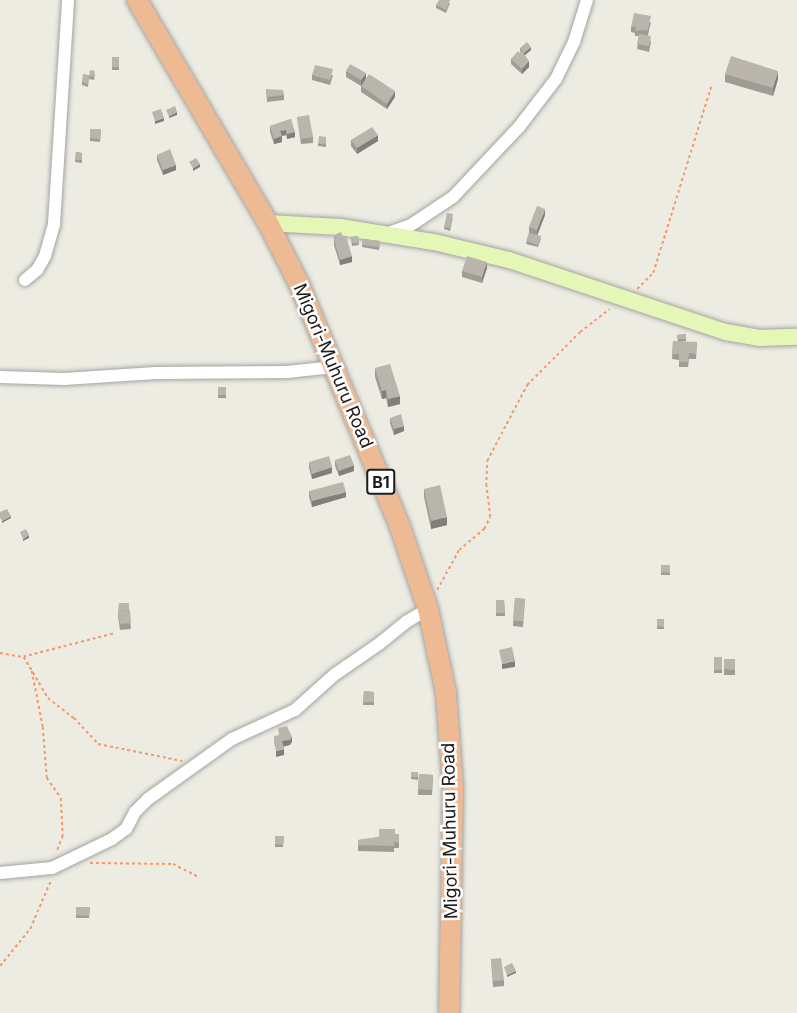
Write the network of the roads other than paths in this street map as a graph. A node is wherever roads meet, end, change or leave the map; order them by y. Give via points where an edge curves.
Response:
1 (68, 0) edge
2 (137, 0) edge
3 (587, 0) edge
4 (268, 223) junction
5 (388, 233) junction
6 (26, 280) dead end
7 (797, 338) edge
8 (334, 367) junction
9 (0, 377) edge
10 (428, 609) junction
11 (0, 873) edge
12 (449, 1013) edge

1 - 6 street via 54,224 45,256
2 - 4 highway, Migori-Muhuru Road / B1
3 - 5 street via 574,42 556,79 519,127 453,197 411,225
4 - 5 main road via 305,223
4 - 8 highway, Migori-Muhuru Road / B1
5 - 7 main road via 509,260 726,332 760,338
8 - 9 street via 64,379
8 - 10 highway, Migori-Muhuru Road / B1 via 399,524
10 - 11 street via 334,675 295,710 243,733 141,805 120,834 52,868
10 - 12 highway, Migori-Muhuru Road / B1 via 446,693 453,788

